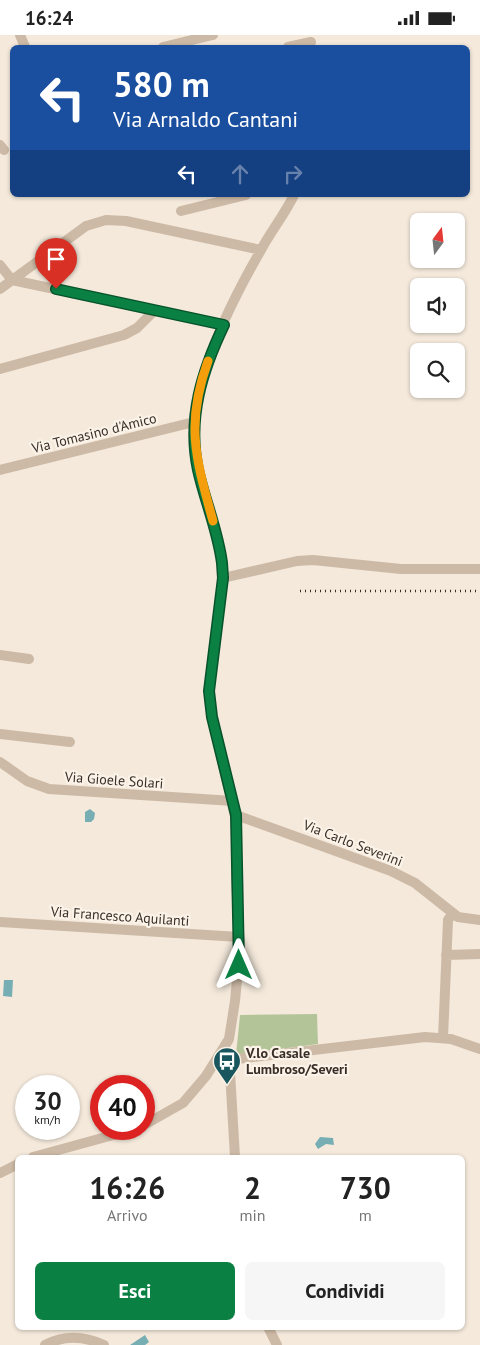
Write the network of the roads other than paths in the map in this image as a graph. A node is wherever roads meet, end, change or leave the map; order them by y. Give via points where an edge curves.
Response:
1 (213, 35) edge
2 (311, 41) edge
3 (171, 45) edge
4 (296, 45) edge
5 (238, 197) edge
6 (293, 197) edge
7 (181, 211) dead end
8 (261, 250) junction
9 (0, 265) edge
10 (12, 280) junction
11 (0, 289) edge
12 (155, 310) junction
13 (224, 325) junction
14 (0, 369) edge
15 (194, 422) junction
16 (0, 470) edge
17 (480, 569) edge
18 (223, 578) junction
19 (0, 655) edge
20 (29, 659) dead end
21 (0, 734) edge
22 (70, 742) dead end
23 (0, 762) edge
24 (233, 801) junction
25 (236, 815) junction
26 (453, 913) junction
27 (480, 920) edge
28 (0, 921) edge
29 (239, 937) junction
30 (480, 954) edge
31 (446, 955) junction
32 (443, 1038) junction
33 (228, 1039) junction
34 (480, 1049) edge
35 (229, 1060) junction
36 (155, 1120) edge
37 (95, 1140) edge
38 (40, 1155) edge
39 (235, 1155) edge
40 (15, 1166) edge
41 (0, 1173) edge
42 (270, 1330) edge
43 (45, 1345) edge
44 (104, 1345) edge
45 (277, 1345) edge

1 - 3 street
2 - 4 street
5 - 7 street
6 - 8 street
8 - 10 street via 126,221 106,220 81,229
8 - 13 street
9 - 10 street
10 - 11 street
10 - 12 street
12 - 13 street
12 - 14 street via 137,328 124,335
13 - 15 street via 204,374
15 - 16 street, Via Tomasino d'Amico
15 - 18 street via 196,460 218,539
17 - 18 street via 400,569 313,560
18 - 24 street via 209,691 212,717
19 - 20 street
21 - 22 street
23 - 24 street, Via Gioele Solari via 25,780 49,789
24 - 25 street
25 - 26 street, Via Carlo Severini via 391,871 415,883
25 - 29 street
26 - 27 street, Via Carlo Severini via 464,919
26 - 31 street via 448,920
28 - 29 street, Via Francesco Aquilanti
29 - 33 street via 239,973
30 - 31 street
31 - 32 street
32 - 34 street
32 - 35 street via 422,1037
33 - 35 street
33 - 36 street via 189,1097
35 - 39 street
37 - 38 street
40 - 41 street
42 - 45 street
43 - 44 street via 73,1337

